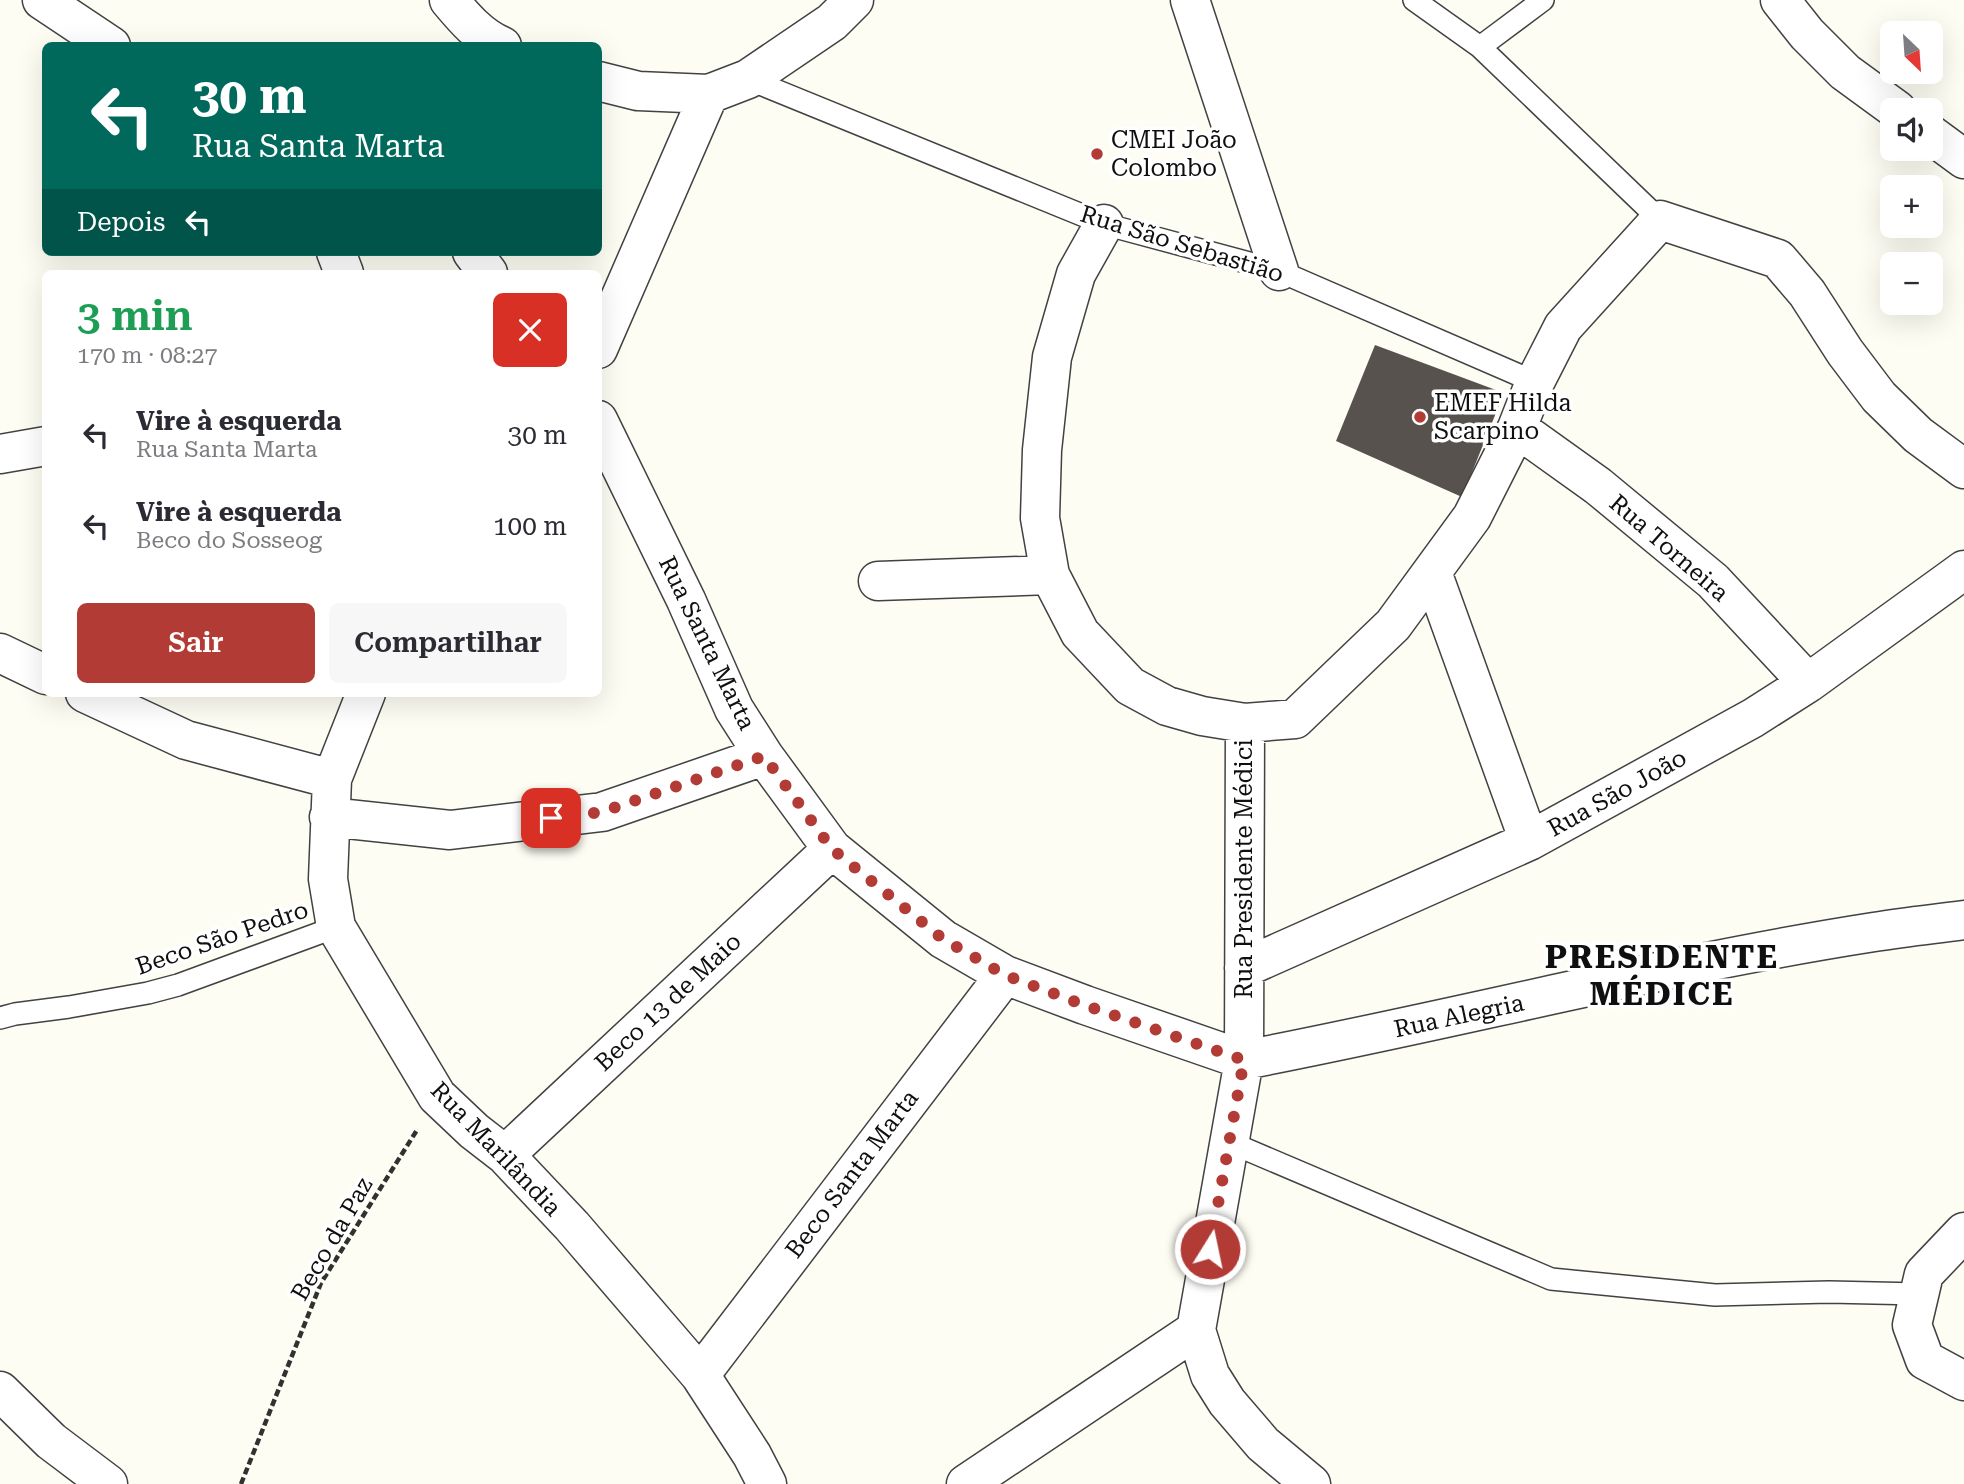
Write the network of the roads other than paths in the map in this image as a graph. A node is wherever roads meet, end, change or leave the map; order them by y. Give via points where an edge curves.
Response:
1 (42, 0) edge
2 (97, 0) edge
3 (1190, 0) edge
4 (1415, 0) edge
5 (1543, 0) edge
6 (1780, 0) edge
7 (843, 11) edge
8 (456, 20) edge
9 (107, 42) edge
10 (494, 42) edge
11 (1480, 47) junction
12 (748, 79) junction
13 (602, 82) edge
14 (709, 94) junction
15 (1881, 98) edge
16 (1943, 144) edge
17 (1964, 159) edge
18 (1660, 220) junction
19 (1104, 223) junction
20 (475, 256) edge
21 (486, 270) edge
22 (1279, 271) junction
23 (602, 340) edge
24 (1535, 382) junction
25 (602, 428) edge
26 (1517, 428) junction
27 (42, 447) edge
28 (0, 454) edge
29 (1964, 469) edge
30 (1964, 570) edge
31 (1432, 572) junction
32 (1050, 575) junction
33 (878, 581) dead end
34 (0, 653) edge
35 (42, 672) edge
36 (1808, 683) junction
37 (94, 697) edge
38 (364, 697) edge
39 (1245, 723) junction
40 (764, 756) junction
41 (332, 779) junction
42 (329, 817) junction
43 (1529, 841) junction
44 (832, 849) junction
45 (1964, 920) edge
46 (335, 927) junction
47 (1244, 968) junction
48 (1005, 975) junction
49 (0, 1018) edge
50 (1244, 1060) junction
51 (1229, 1142) junction
52 (505, 1155) junction
53 (1964, 1231) edge
54 (1920, 1294) junction
55 (1196, 1329) junction
56 (700, 1375) junction
57 (1964, 1381) edge
58 (0, 1391) edge
59 (108, 1484) edge
60 (767, 1484) edge
61 (966, 1484) edge
62 (1311, 1484) edge

1 - 9 street
2 - 9 street
3 - 22 street
4 - 11 lane
5 - 11 lane
6 - 15 street via 1845,72
7 - 12 street
8 - 10 street
11 - 18 lane
12 - 14 street
12 - 19 lane, Rua São Sebastião
13 - 14 street via 638,91
14 - 23 street
16 - 17 street
18 - 24 street, Rua Presidente Médici via 1563,327
18 - 29 street via 1778,259 1879,397 1918,435
19 - 22 lane, Rua São Sebastião
19 - 32 street via 1076,274 1052,358 1040,517
20 - 21 street
22 - 24 lane, Rua São Sebastião
24 - 26 street, Rua Presidente Médici
25 - 40 street, Rua Santa Marta via 734,709
26 - 31 street, Rua Presidente Médici via 1472,517
26 - 36 street, Rua Torneira via 1598,486 1713,581
27 - 28 street
30 - 36 street, Rua São João
31 - 39 street, Rua Presidente Médici via 1393,625 1295,719
31 - 43 street
32 - 33 street
32 - 39 street via 1080,633 1130,686 1167,706
34 - 35 street
36 - 43 street, Rua São João
37 - 41 street via 186,740
38 - 41 street, Rua Marilândia
39 - 47 street, Rua Presidente Médici
40 - 42 street via 602,812 450,830
40 - 44 street, Rua Santa Marta
41 - 42 street, Rua Marilândia
42 - 46 street, Rua Marilândia via 328,879
43 - 47 street, Rua São João
44 - 48 street, Rua Santa Marta via 943,939
44 - 52 street, Beco 13 de Maio
45 - 50 street, Rua Alegria via 1711,961
46 - 49 lane, Beco São Pedro via 178,985
46 - 52 street, Rua Marilândia via 438,1096
47 - 50 street, Rua Presidente Médici
48 - 50 street, Rua Santa Marta
48 - 56 street, Beco Santa Marta
50 - 51 street, Rua Presidente Médici
51 - 54 lane via 1551,1279 1715,1295
51 - 55 street, Rua Presidente Médici
52 - 56 street, Rua Marilândia
53 - 54 street via 1924,1274
54 - 57 street via 1912,1325 1924,1360
55 - 61 street
55 - 62 street via 1210,1375 1227,1402 1263,1444
56 - 60 street, Rua Marilândia
58 - 59 street via 51,1441

